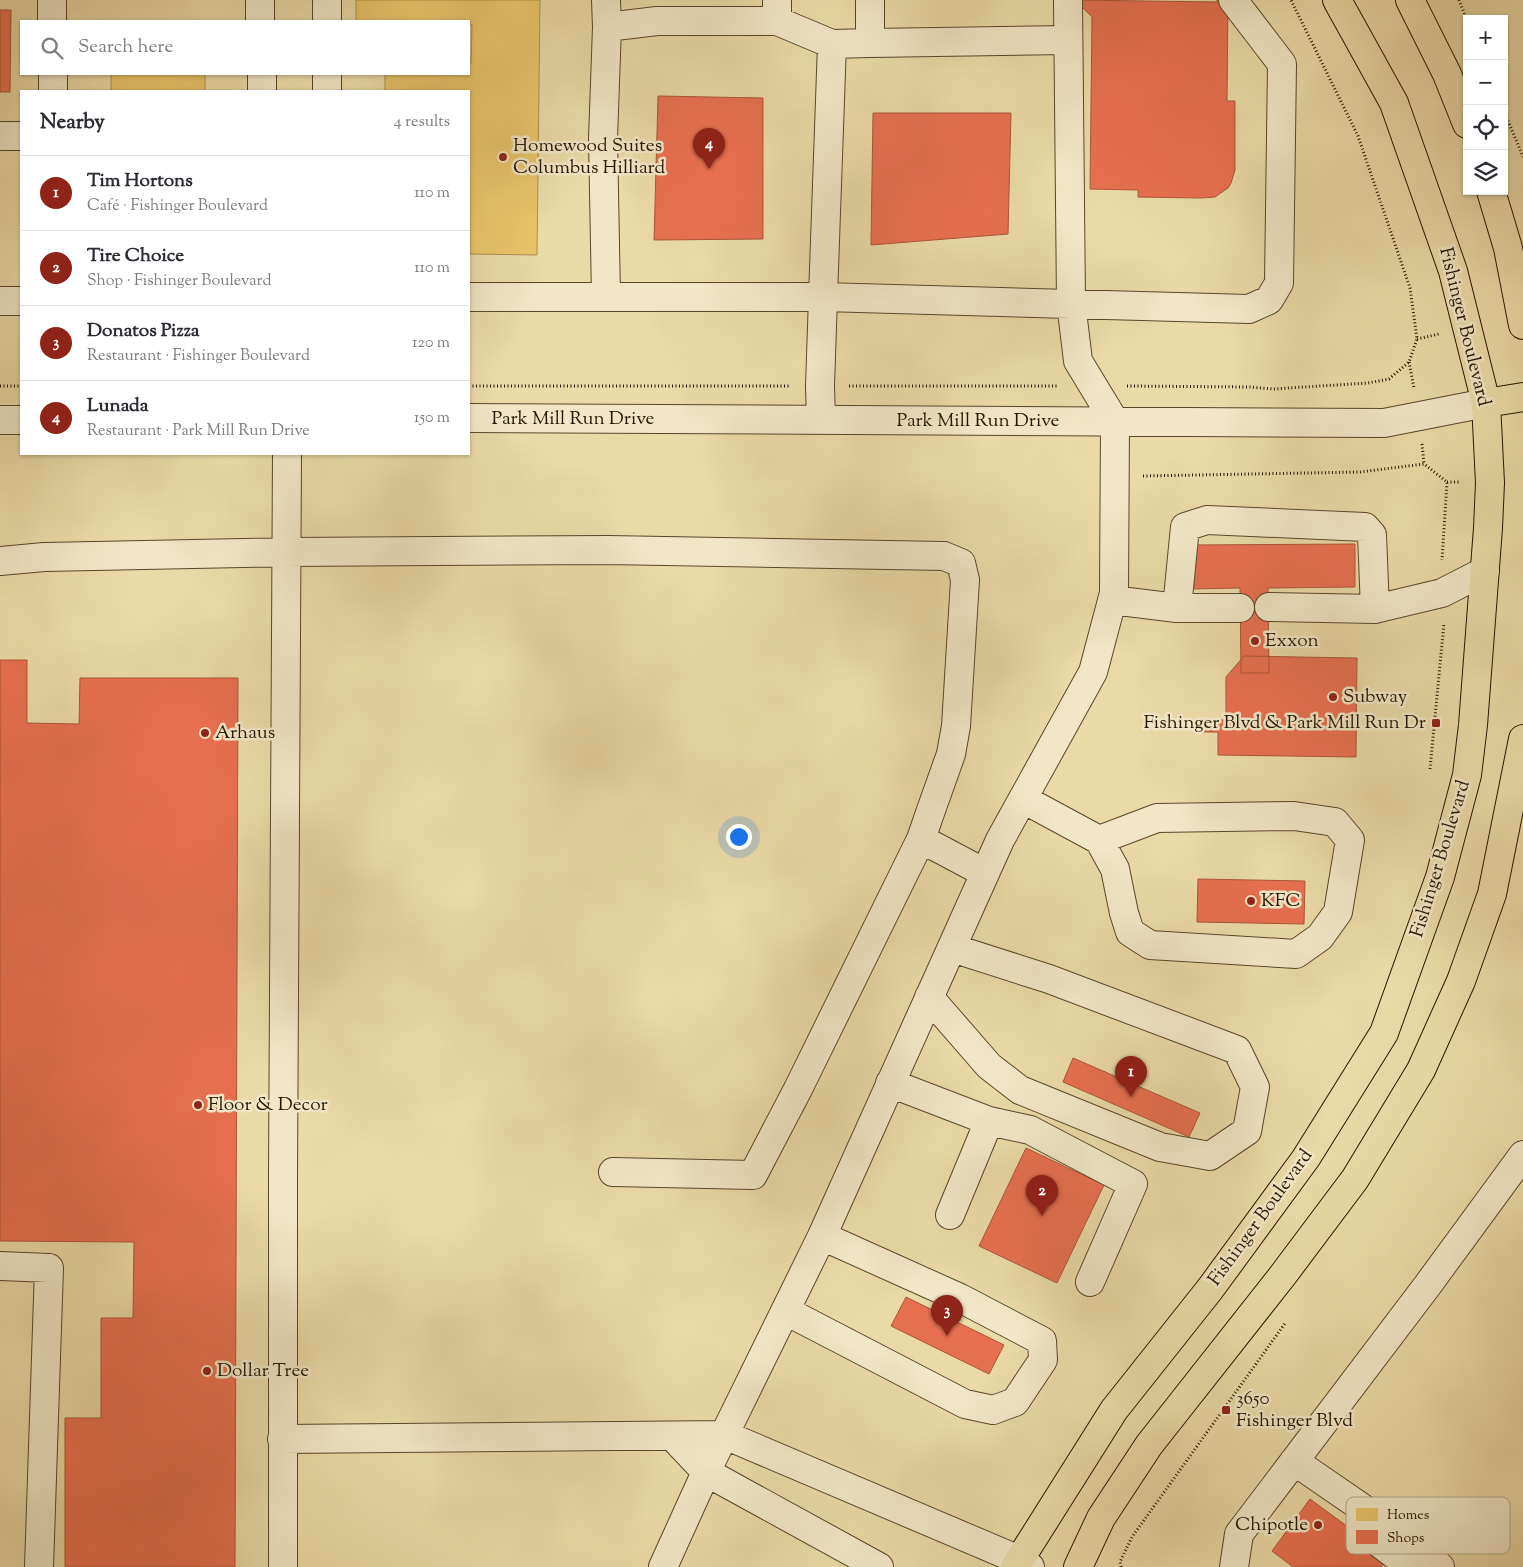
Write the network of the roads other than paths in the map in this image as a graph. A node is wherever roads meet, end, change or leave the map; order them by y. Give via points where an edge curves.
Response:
1 (52, 0) edge
2 (260, 0) edge
3 (327, 0) edge
4 (606, 0) edge
5 (870, 0) edge
6 (1068, 0) edge
7 (1233, 0) edge
8 (1337, 0) edge
9 (1410, 0) edge
10 (777, 10) edge
11 (52, 20) edge
12 (260, 20) edge
13 (327, 20) edge
14 (607, 27) junction
15 (1068, 40) junction
16 (870, 43) junction
17 (832, 44) junction
18 (52, 75) edge
19 (262, 75) edge
20 (327, 75) edge
21 (53, 90) edge
22 (262, 90) edge
23 (327, 90) edge
24 (1463, 114) edge
25 (0, 136) edge
26 (20, 136) edge
27 (1492, 195) edge
28 (470, 297) edge
29 (606, 297) junction
30 (823, 298) junction
31 (0, 301) edge
32 (20, 301) edge
33 (1071, 303) junction
34 (1523, 325) edge
35 (1523, 397) edge
36 (1486, 403) junction
37 (470, 418) edge
38 (0, 420) edge
39 (20, 420) edge
40 (821, 420) junction
41 (1115, 422) junction
42 (287, 455) edge
43 (287, 552) junction
44 (0, 561) edge
45 (1485, 571) junction
46 (1112, 600) junction
47 (1268, 607) dead end
48 (1177, 608) junction
49 (1240, 608) dead end
50 (1375, 608) junction
51 (1523, 739) edge
52 (1023, 799) junction
53 (921, 839) junction
54 (1099, 840) junction
55 (985, 873) junction
56 (952, 948) junction
57 (929, 998) junction
58 (890, 1084) junction
59 (990, 1121) junction
60 (1523, 1155) edge
61 (613, 1172) dead end
62 (950, 1216) dead end
63 (822, 1236) junction
64 (0, 1266) edge
65 (1090, 1282) dead end
66 (786, 1311) junction
67 (725, 1435) junction
68 (672, 1436) junction
69 (282, 1439) junction
70 (1294, 1461) junction
71 (706, 1472) junction
72 (1328, 1484) junction
73 (1347, 1497) edge
74 (1346, 1519) edge
75 (1393, 1554) edge
76 (1427, 1554) edge
77 (1021, 1565) edge
78 (38, 1567) edge
79 (283, 1567) edge
80 (663, 1567) edge
81 (879, 1567) edge
82 (1078, 1567) edge
83 (1234, 1567) edge
84 (1411, 1567) edge
85 (1440, 1567) edge

1 - 11 street
2 - 12 street
3 - 13 street
4 - 14 street
5 - 16 street
6 - 15 street
7 - 33 street via 1282,64 1280,283 1269,300 1248,309
8 - 36 main road, Fishinger Boulevard via 1394,103 1453,271
9 - 24 main road
10 - 14 street
10 - 17 street
14 - 29 street via 603,139
15 - 16 street
15 - 33 street
16 - 17 street
17 - 30 street
18 - 21 street
19 - 22 street
20 - 23 street
25 - 26 street
27 - 34 main road via 1508,248
28 - 29 street
29 - 30 street
30 - 33 street
30 - 40 street
31 - 32 street
33 - 41 street via 1078,361
35 - 36 main road
36 - 41 street, Park Mill Run Drive via 1384,423
36 - 45 main road, Fishinger Boulevard via 1490,483
37 - 40 street, Park Mill Run Drive
38 - 39 street
40 - 41 street, Park Mill Run Drive
41 - 46 street
42 - 43 street
43 - 44 street via 44,557
43 - 53 street via 608,550 944,556 961,563 965,580 956,726 951,754
43 - 69 street
45 - 50 street via 1442,594
45 - 77 main road, Fishinger Boulevard via 1467,775 1440,877 1384,1033 1306,1158 1210,1289 1114,1410
46 - 48 street
46 - 52 street via 1093,672
47 - 50 street
48 - 49 street
48 - 50 street via 1185,527 1207,520 1365,527 1372,535
51 - 82 main road via 1492,894 1461,981 1421,1070 1355,1179 1149,1445 1101,1518
52 - 54 street
52 - 55 street
53 - 55 street
53 - 61 street via 753,1175
54 - 54 street via 1157,818 1294,816 1335,822 1350,840 1338,912 1320,937 1296,954 1150,945 1130,932 1115,868
55 - 56 street
56 - 57 street
56 - 57 street via 1049,979 1237,1050 1255,1087 1247,1131 1210,1156 1160,1147 1020,1090 989,1066
57 - 58 street
58 - 59 street
58 - 63 street
59 - 62 street
59 - 65 street via 1030,1130 1133,1184
60 - 70 street
63 - 66 street
63 - 66 street via 960,1298 1042,1341 1043,1360 1015,1402 994,1410 965,1404
64 - 78 street via 49,1268
66 - 67 street
67 - 68 street
67 - 71 street
67 - 77 street
68 - 69 street
68 - 71 street
69 - 79 street
70 - 72 street
70 - 83 street via 1239,1534
71 - 80 street
71 - 81 street
72 - 73 street
72 - 74 street via 1329,1506
75 - 84 street
76 - 85 street

